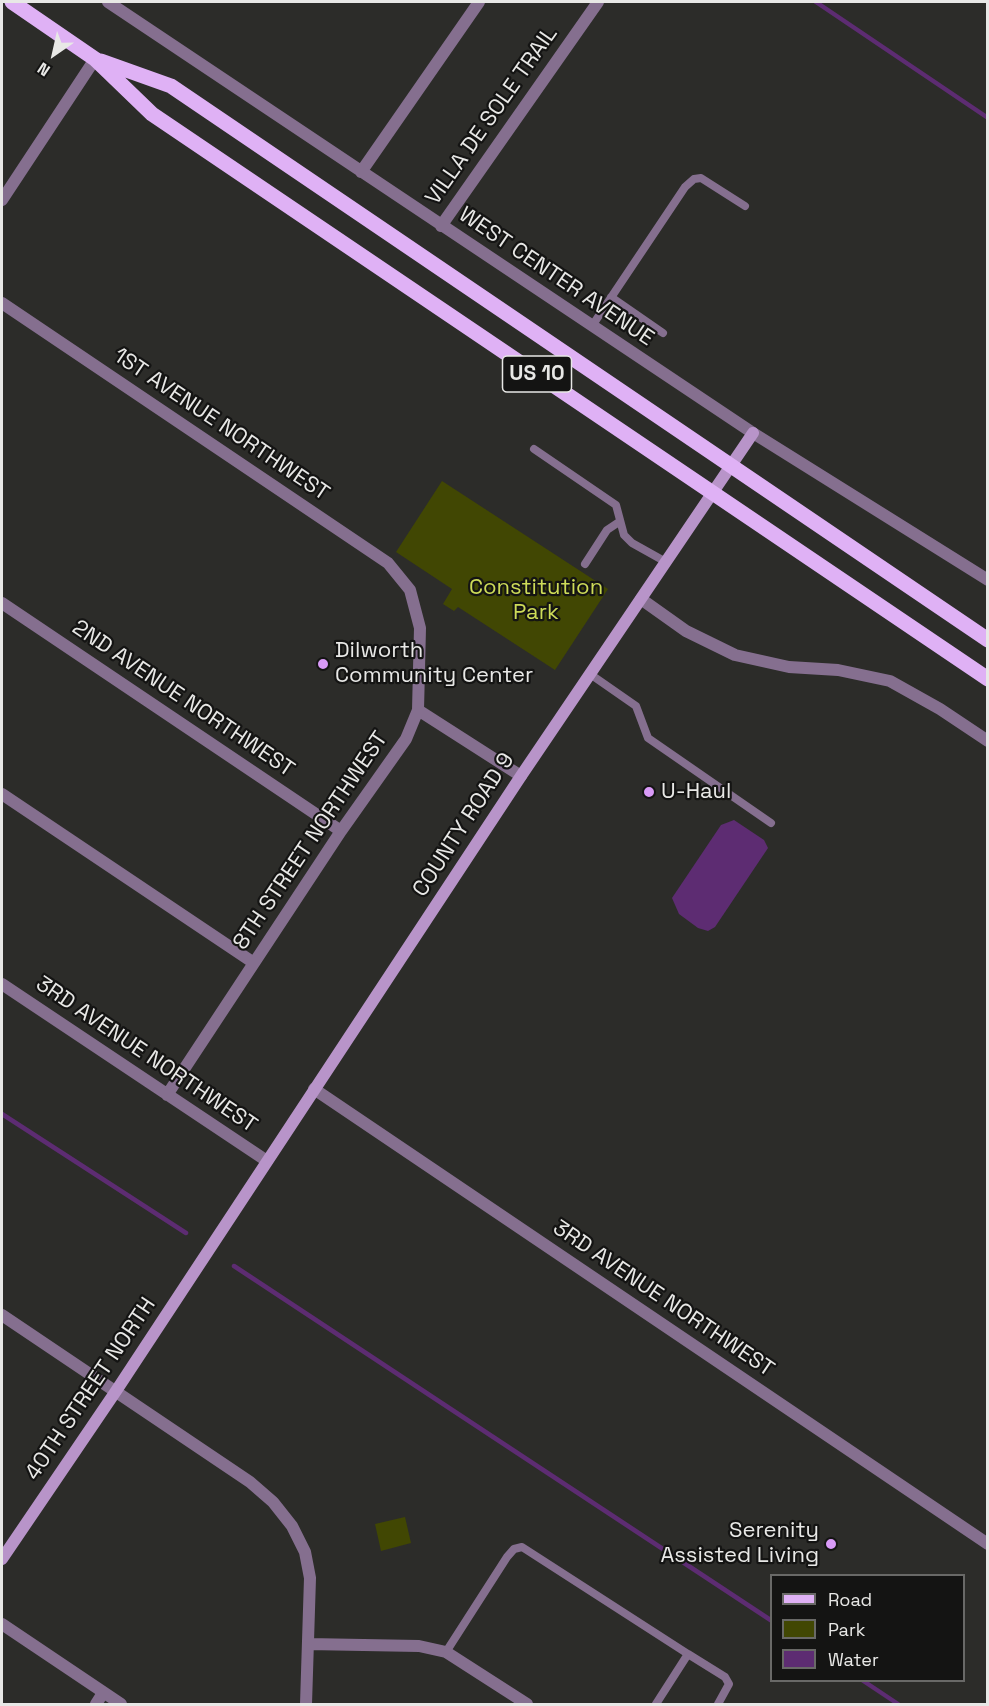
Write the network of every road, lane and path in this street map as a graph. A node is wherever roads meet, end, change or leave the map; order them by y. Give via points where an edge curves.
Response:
1 (12, 2) edge
2 (108, 2) edge
3 (479, 2) edge
4 (598, 2) edge
5 (95, 59) junction
6 (361, 172) junction
7 (2, 200) edge
8 (745, 206) dead end
9 (441, 226) junction
10 (611, 297) junction
11 (2, 303) edge
12 (592, 326) junction
13 (663, 333) dead end
14 (753, 433) junction
15 (534, 449) dead end
16 (731, 467) junction
17 (713, 494) junction
18 (619, 522) junction
19 (666, 562) junction
20 (585, 564) dead end
21 (987, 580) edge
22 (410, 590) joint
23 (641, 599) junction
24 (2, 603) edge
25 (987, 640) edge
26 (590, 674) junction
27 (987, 679) edge
28 (418, 710) junction
29 (987, 741) edge
30 (521, 776) junction
31 (2, 794) edge
32 (771, 823) dead end
33 (340, 831) junction
34 (254, 963) junction
35 (2, 984) edge
36 (315, 1089) junction
37 (167, 1095) junction
38 (267, 1161) junction
39 (214, 1243) joint
40 (2, 1315) edge
41 (116, 1391) junction
42 (987, 1544) edge
43 (2, 1559) edge
44 (2, 1624) edge
45 (308, 1644) junction
46 (446, 1652) junction
47 (688, 1654) junction
48 (103, 1693) junction
49 (96, 1704) edge
50 (121, 1704) edge
51 (306, 1704) edge
52 (527, 1704) edge
53 (656, 1704) edge
54 (718, 1704) edge

1 - 5 main road, US 10
2 - 6 street, WEST CENTER AVENUE
3 - 6 street
4 - 9 street, VILLA DE SOLE TRAIL
5 - 7 street
5 - 16 main road, US 10 via 171,86
5 - 17 main road, US 10 via 152,114
6 - 9 street, WEST CENTER AVENUE
8 - 10 lane via 701,178 694,179
9 - 12 street, WEST CENTER AVENUE
10 - 12 lane
10 - 13 lane
11 - 22 street, 1ST AVENUE NORTHWEST via 388,563
12 - 14 street, WEST CENTER AVENUE
14 - 16 street, COUNTY ROAD 9
14 - 21 street, WEST CENTER AVENUE
15 - 18 lane via 616,505
16 - 17 street, COUNTY ROAD 9
16 - 25 main road, US 10
17 - 19 street, COUNTY ROAD 9
17 - 27 main road, US 10
18 - 19 lane via 632,543
18 - 20 lane via 607,530
19 - 23 street, COUNTY ROAD 9
22 - 28 street, 8TH STREET NORTHWEST via 420,628
23 - 26 street, COUNTY ROAD 9
23 - 29 street via 686,631 735,655 890,681
24 - 33 street, 2ND AVENUE NORTHWEST
26 - 30 street, COUNTY ROAD 9
26 - 32 lane via 636,706 648,738
28 - 30 street
28 - 33 street, 8TH STREET NORTHWEST via 406,739
30 - 36 street, COUNTY ROAD 9
31 - 34 street
33 - 34 street, 8TH STREET NORTHWEST
34 - 37 street, 8TH STREET NORTHWEST
35 - 37 street, 3RD AVENUE NORTHWEST
36 - 38 street, COUNTY ROAD 9
36 - 42 street, 3RD AVENUE NORTHWEST
37 - 38 street, 3RD AVENUE NORTHWEST
38 - 39 street, COUNTY ROAD 9
39 - 41 street, 40TH STREET NORTH
40 - 41 street
41 - 43 street, 40TH STREET NORTH
41 - 45 street via 250,1482 292,1526 305,1552 310,1578
44 - 48 street
45 - 46 street via 419,1646
45 - 51 street
46 - 47 lane via 507,1557 522,1547
46 - 52 street
47 - 53 lane
47 - 54 lane via 725,1677 729,1684
48 - 49 street
48 - 50 street

